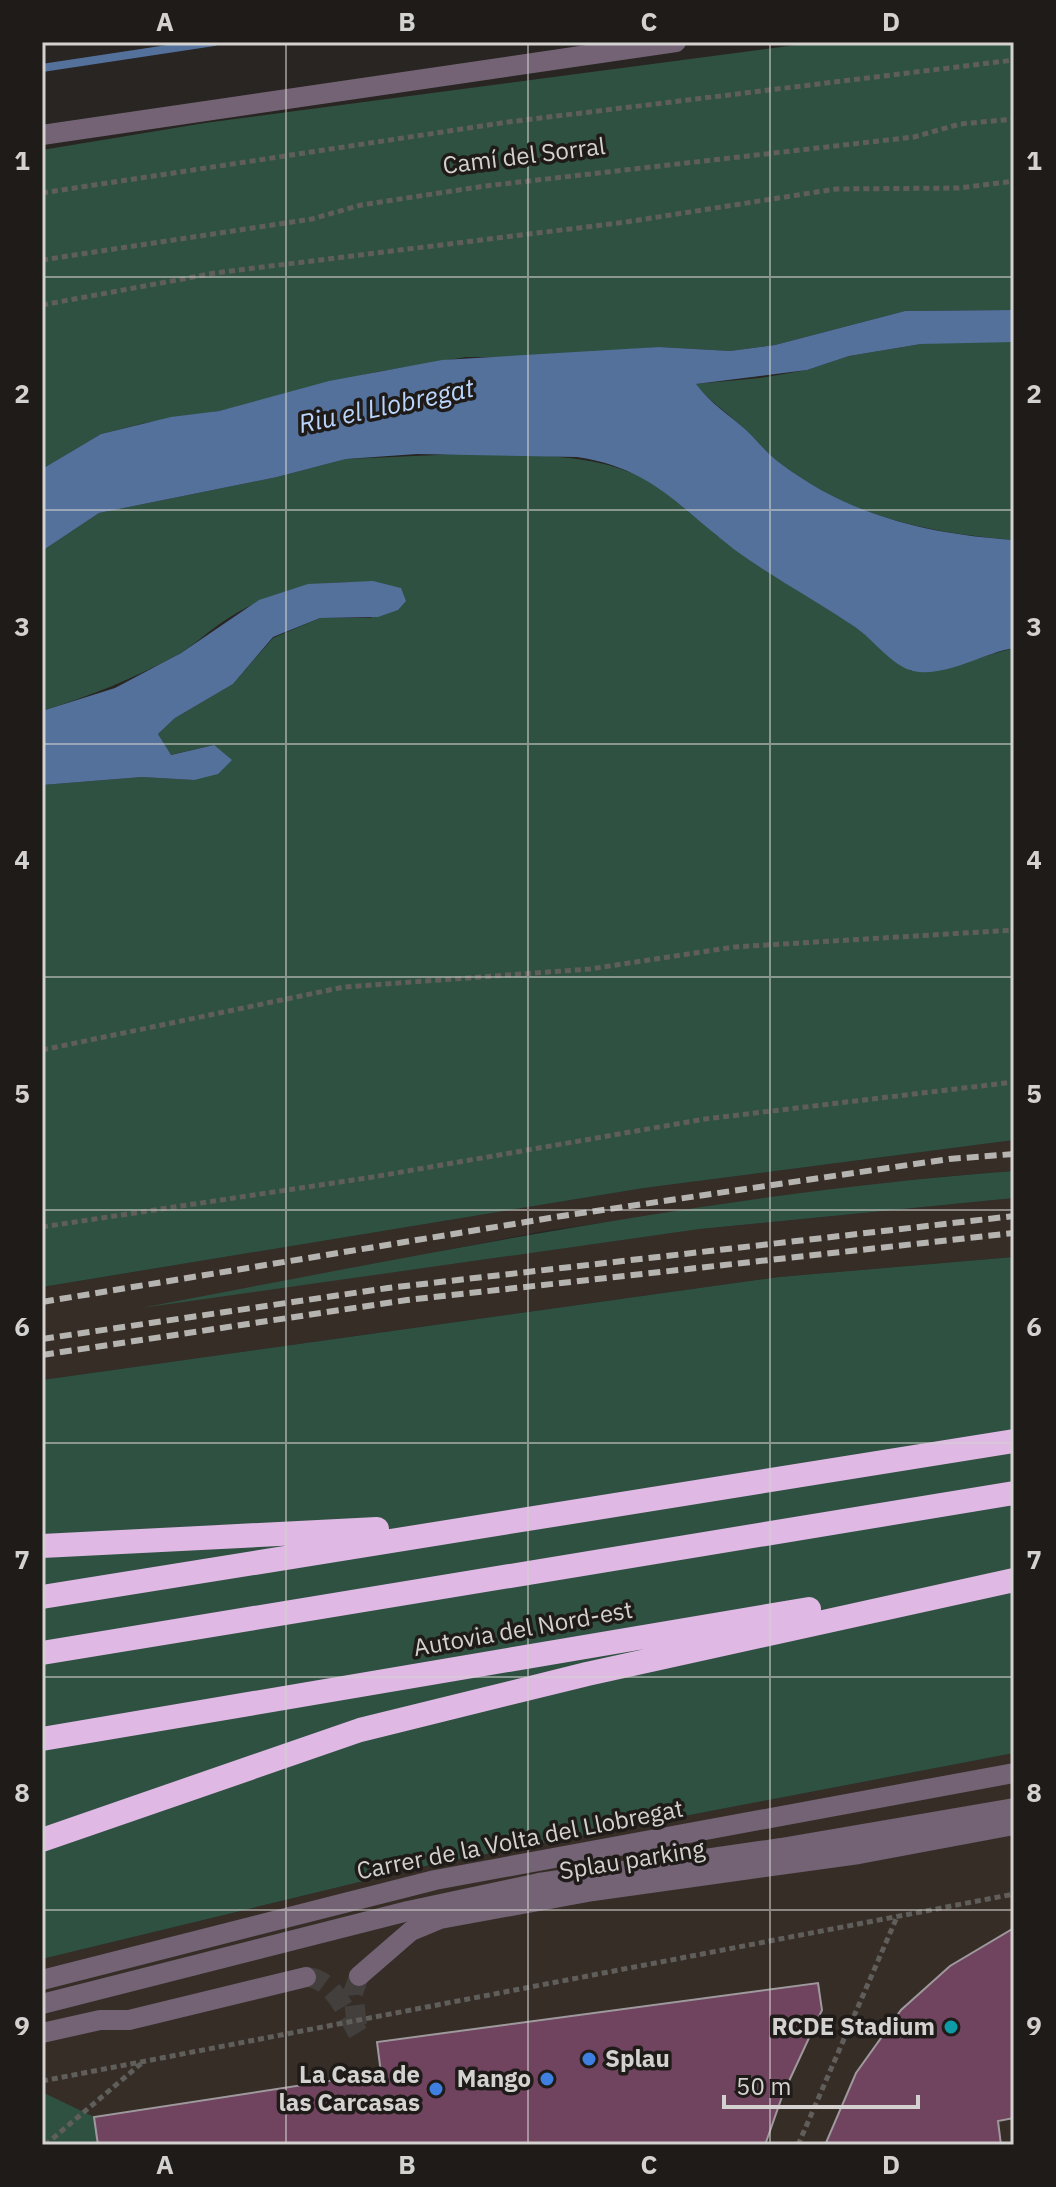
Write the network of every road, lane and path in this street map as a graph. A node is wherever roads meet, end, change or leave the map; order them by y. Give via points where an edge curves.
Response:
1 (676, 42) edge
2 (1014, 60) edge
3 (1014, 119) edge
4 (42, 135) edge
5 (1014, 181) edge
6 (42, 193) edge
7 (42, 260) edge
8 (42, 305) edge
9 (1014, 930) edge
10 (42, 1050) edge
11 (1014, 1082) edge
12 (42, 1227) edge
13 (1014, 1441) edge
14 (1014, 1493) edge
15 (499, 1523) junction
16 (42, 1546) edge
17 (1014, 1577) edge
18 (42, 1597) edge
19 (42, 1653) edge
20 (42, 1739) edge
21 (1014, 1773) edge
22 (1014, 1808) edge
23 (1014, 1825) edge
24 (42, 1840) edge
25 (1014, 1894) edge
26 (408, 1911) junction
27 (897, 1917) junction
28 (306, 1977) dead end
29 (42, 1980) edge
30 (42, 2004) edge
31 (129, 2020) junction
32 (42, 2033) edge
33 (42, 2045) edge
34 (144, 2062) junction
35 (42, 2081) edge
36 (45, 2145) edge
37 (798, 2145) edge

1 - 4 street
2 - 6 path, Camí del Sorral via 508,122
3 - 7 path, Camí del Sorral via 960,124 914,137 485,186 361,205 312,219
5 - 8 path via 959,188 836,189 626,222 215,273
9 - 10 path via 734,947 590,969 344,987
11 - 12 path via 705,1119
13 - 15 highway
14 - 19 highway
15 - 16 highway
15 - 18 highway
17 - 20 highway, Autovia del Nord-est
17 - 24 highway via 360,1730
21 - 29 street, Carrer de la Volta del Llobregat via 435,1880
22 - 26 street, Carrer de la Volta del Llobregat via 553,1881
23 - 26 street, Splau parking via 440,1919 411,1931 359,1976 368,1953
25 - 27 path
26 - 30 street, Carrer de la Volta del Llobregat
27 - 34 path
27 - 37 path
28 - 31 street
31 - 32 street via 100,2020
31 - 33 street
34 - 35 path
34 - 36 path

